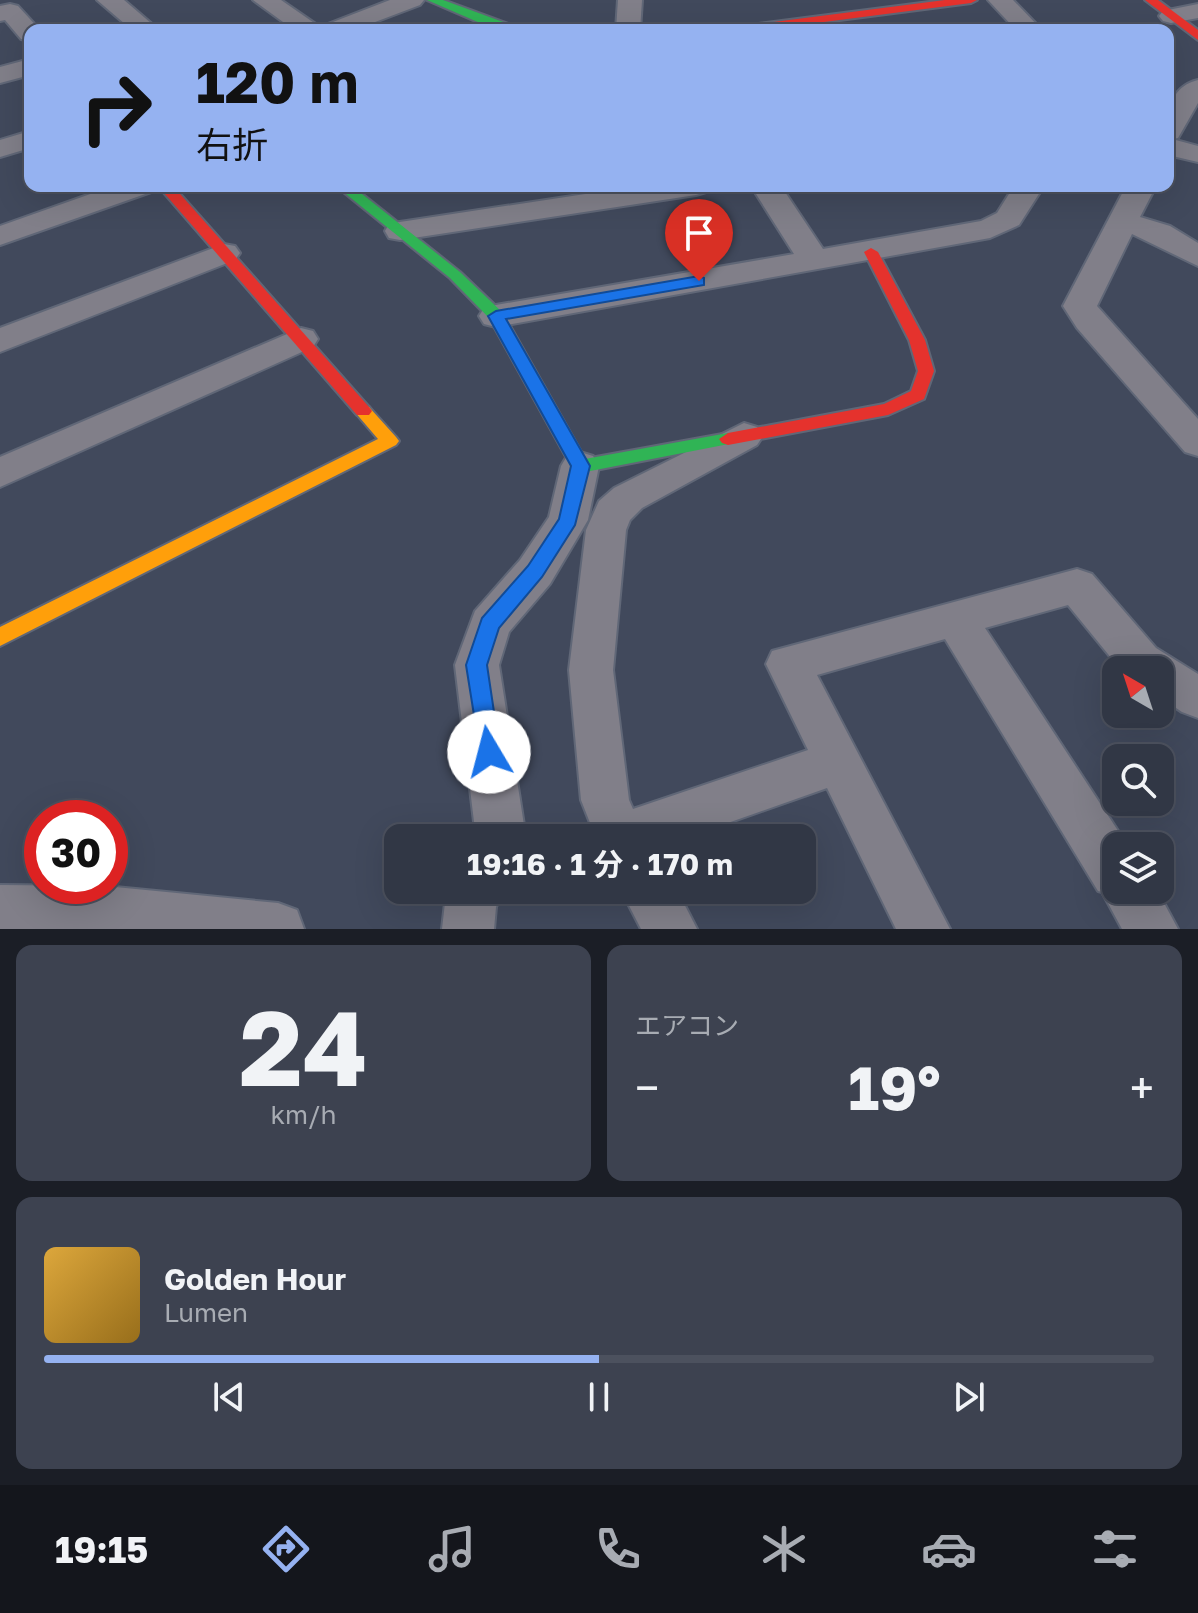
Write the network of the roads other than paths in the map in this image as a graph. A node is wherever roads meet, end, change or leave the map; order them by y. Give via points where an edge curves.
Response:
1 (109, 0) edge
2 (265, 0) edge
3 (412, 0) edge
4 (433, 0) edge
5 (630, 0) edge
6 (971, 0) edge
7 (1000, 0) edge
8 (1151, 0) edge
9 (1198, 11) edge
10 (0, 14) edge
11 (1171, 16) junction
12 (139, 24) edge
13 (301, 24) edge
14 (347, 24) edge
15 (491, 24) edge
16 (628, 24) edge
17 (782, 24) edge
18 (1024, 24) edge
19 (24, 27) edge
20 (1198, 36) edge
21 (24, 69) edge
22 (0, 75) edge
23 (1198, 88) edge
24 (1174, 121) edge
25 (24, 141) edge
26 (1174, 148) edge
27 (0, 149) edge
28 (1198, 154) edge
29 (124, 192) edge
30 (170, 192) edge
31 (351, 192) edge
32 (482, 192) edge
33 (657, 192) edge
34 (770, 192) edge
35 (1025, 192) edge
36 (1138, 192) edge
37 (488, 218) junction
38 (1125, 222) junction
39 (400, 231) junction
40 (0, 236) edge
41 (871, 252) junction
42 (224, 253) junction
43 (1198, 256) edge
44 (815, 261) junction
45 (496, 316) junction
46 (301, 339) junction
47 (0, 341) edge
48 (744, 436) junction
49 (1198, 443) edge
50 (580, 466) junction
51 (0, 473) edge
52 (955, 619) junction
53 (0, 637) edge
54 (1136, 656) edge
55 (1174, 682) edge
56 (1198, 698) edge
57 (838, 762) junction
58 (499, 824) edge
59 (615, 824) edge
60 (661, 824) edge
61 (1102, 851) edge
62 (471, 904) edge
63 (656, 904) edge
64 (1136, 904) edge
65 (0, 911) edge
66 (278, 929) edge
67 (468, 929) edge
68 (671, 929) edge
69 (924, 929) edge
70 (1152, 929) edge

1 - 12 street
2 - 13 street
3 - 14 street
4 - 15 street
5 - 16 street
6 - 17 street
7 - 18 street
8 - 11 street
9 - 11 street
10 - 19 street via 10,11
11 - 20 street
21 - 22 street
23 - 24 street
25 - 27 street
26 - 28 street
29 - 40 street
30 - 42 street
31 - 39 street
32 - 37 street
33 - 37 street
34 - 44 street
35 - 41 street via 1008,219 990,229
36 - 38 street
37 - 39 street
38 - 43 street via 1159,233
38 - 49 street via 1080,306
39 - 45 street
41 - 44 street
41 - 48 street via 917,340 926,371 918,395 888,409
42 - 46 street
42 - 47 street
44 - 45 street
45 - 50 street
46 - 51 street
46 - 53 street via 390,441
48 - 50 street
48 - 59 street via 628,498 613,512 606,530 591,670 605,800
50 - 58 street via 568,520 535,572 490,624 477,665
52 - 54 street via 1077,586
52 - 57 street via 788,664
52 - 61 street
55 - 56 street
57 - 60 street
57 - 69 street
62 - 67 street
63 - 68 street
64 - 70 street
65 - 66 street via 85,910

